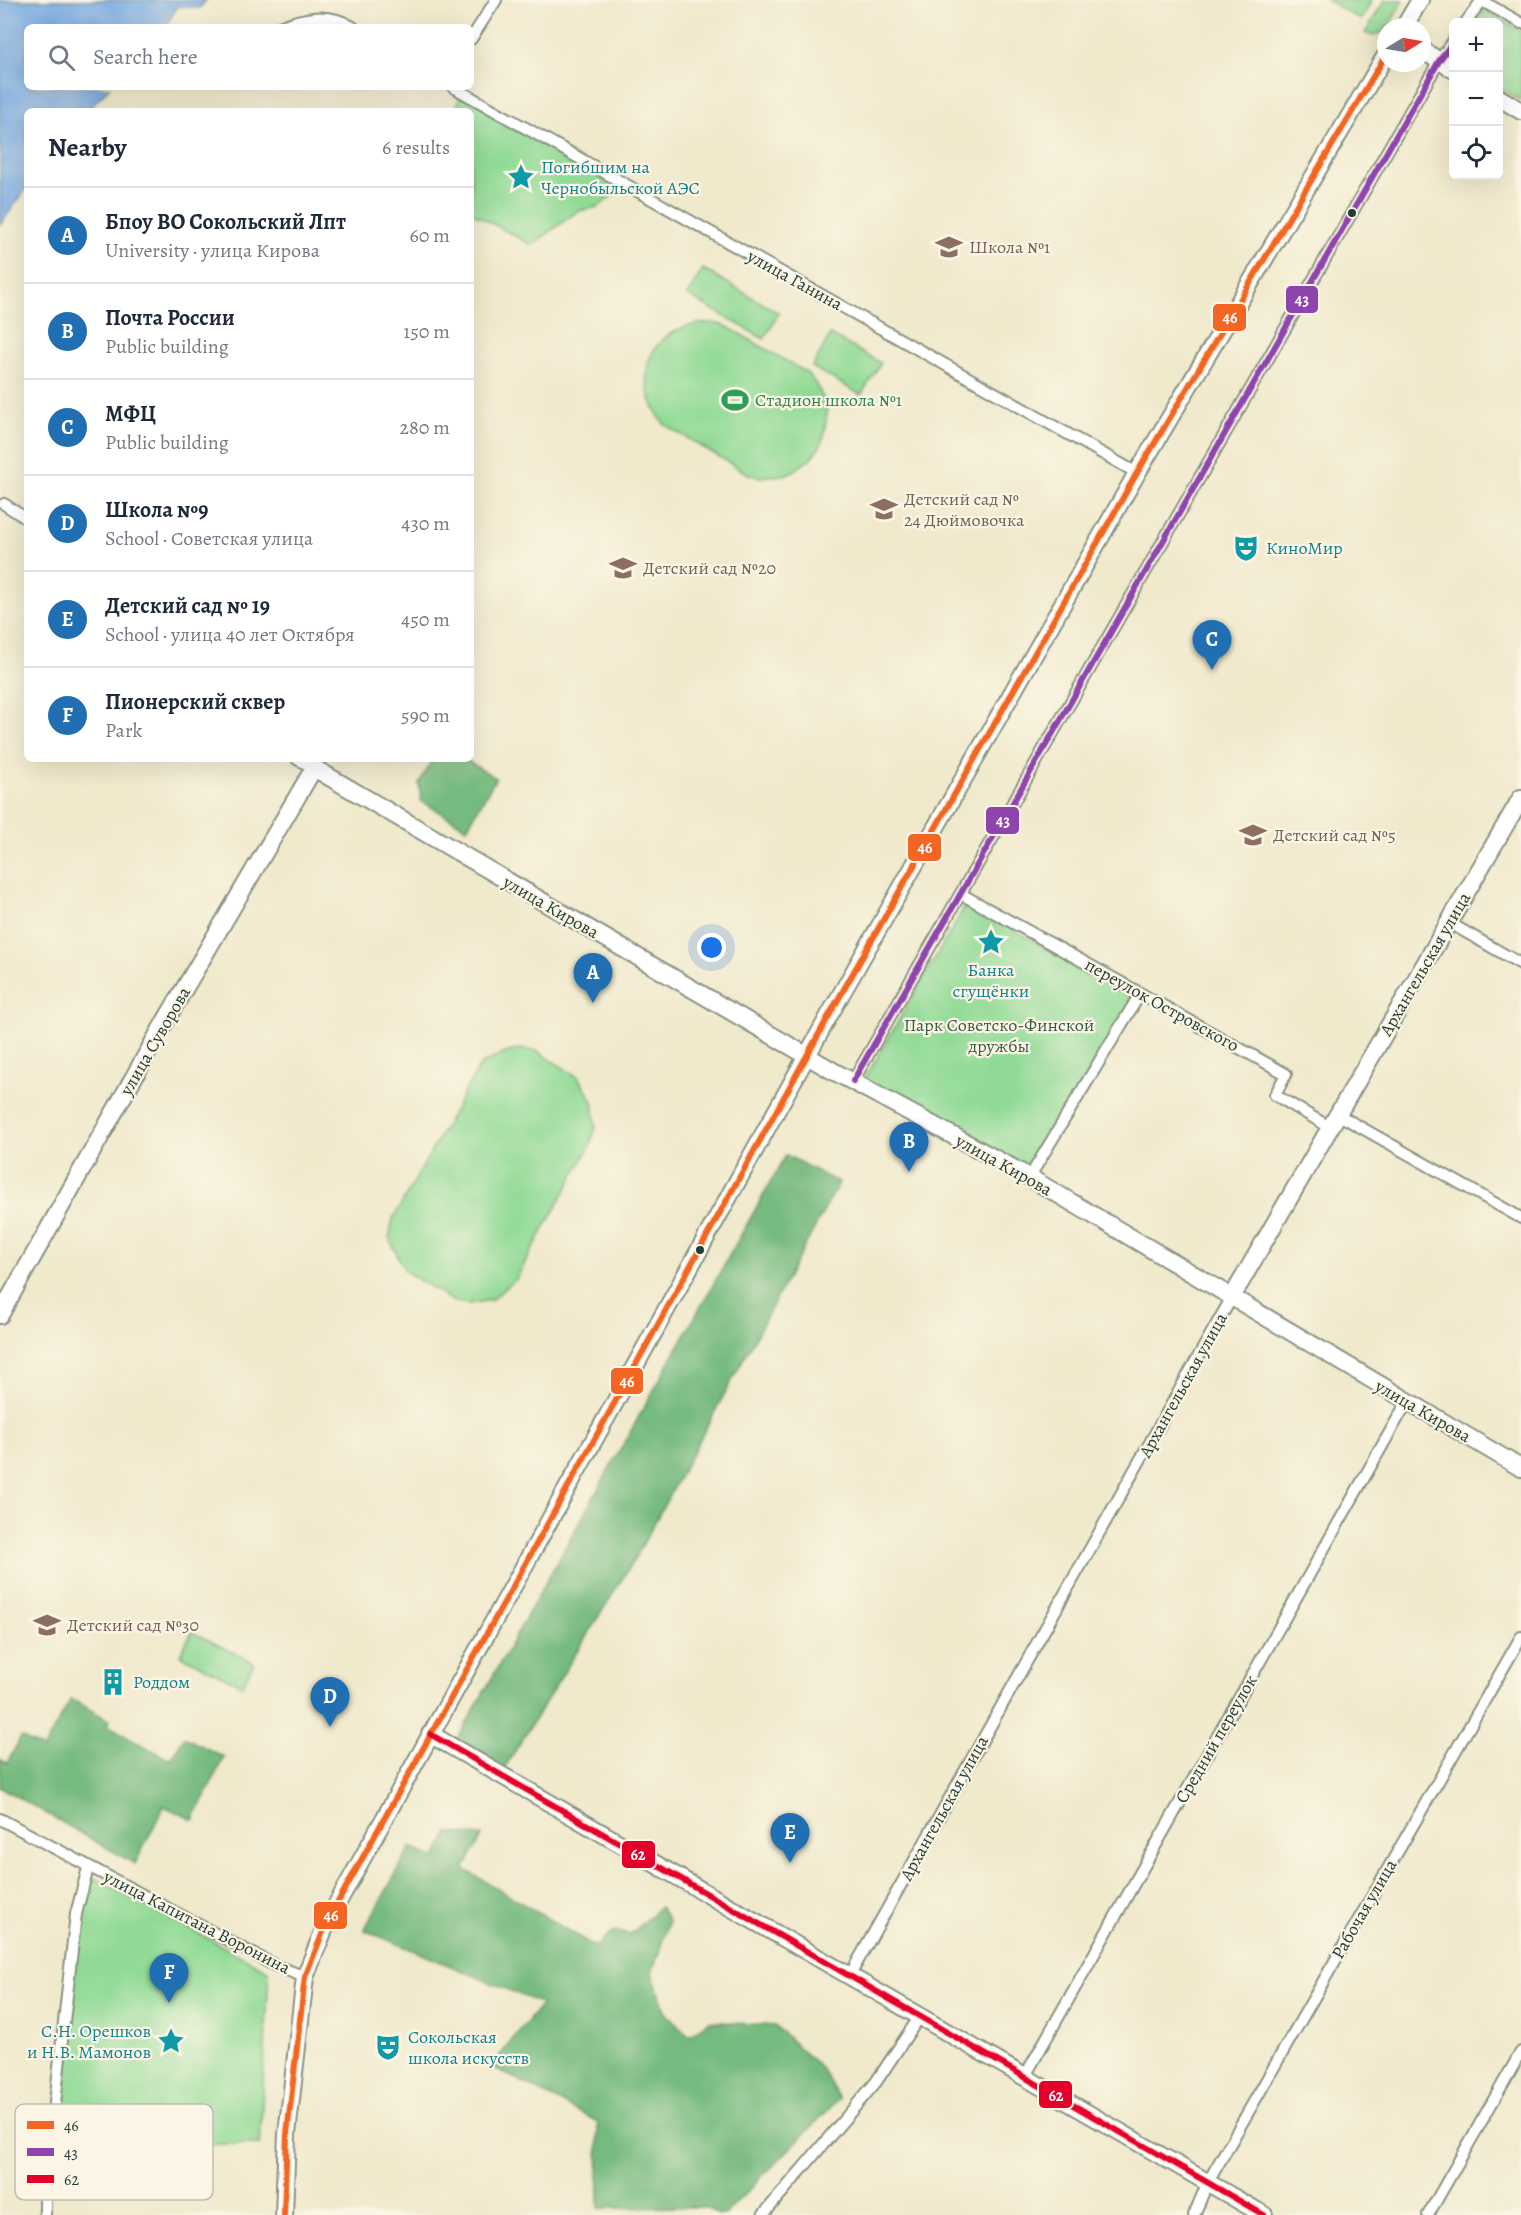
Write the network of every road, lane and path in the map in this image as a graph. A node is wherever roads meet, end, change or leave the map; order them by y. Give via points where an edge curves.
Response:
1 (496, 0) edge
2 (1420, 0) edge
3 (1482, 0) edge
4 (1409, 18) edge
5 (1469, 18) edge
6 (1521, 23) edge
7 (286, 24) edge
8 (346, 24) edge
9 (474, 34) edge
10 (1449, 47) edge
11 (1431, 56) edge
12 (1439, 61) junction
13 (1449, 67) edge
14 (1377, 70) edge
15 (460, 90) edge
16 (1503, 100) edge
17 (1521, 111) edge
18 (1137, 473) junction
19 (4, 504) dead end
20 (24, 517) edge
21 (303, 762) edge
22 (314, 768) junction
23 (1521, 798) edge
24 (961, 894) junction
25 (1448, 922) junction
26 (1521, 964) edge
27 (1140, 994) junction
28 (806, 1056) junction
29 (853, 1082) junction
30 (1335, 1122) junction
31 (1029, 1178) junction
32 (1521, 1218) edge
33 (1232, 1297) junction
34 (0, 1315) edge
35 (1407, 1402) junction
36 (1521, 1468) edge
37 (1521, 1637) edge
38 (430, 1734) junction
39 (0, 1819) edge
40 (88, 1868) junction
41 (850, 1975) junction
42 (305, 1977) junction
43 (920, 2016) junction
44 (1521, 2052) edge
45 (1025, 2076) junction
46 (55, 2104) edge
47 (1208, 2182) junction
48 (284, 2215) edge
49 (763, 2215) edge
50 (1194, 2215) edge
51 (1264, 2215) edge
52 (1428, 2215) edge

1 - 9 street
2 - 4 main road
3 - 5 street
3 - 6 street
7 - 8 street via 317,16
10 - 12 street
11 - 12 main road
12 - 13 main road
12 - 24 street
14 - 18 main road
15 - 18 street, улица Ганина
16 - 17 main road
18 - 28 main road
19 - 20 street
21 - 22 street, улица Кирова
22 - 28 main road, улица Кирова
22 - 34 main road, улица Суворова
23 - 25 main road, Архангельская улица
24 - 27 street, переулок Островского
24 - 29 street
25 - 26 street
25 - 30 main road, Архангельская улица
27 - 30 street, переулок Островского via 1286,1074 1275,1095
27 - 31 street
28 - 29 main road, улица Кирова
28 - 38 main road
29 - 31 main road, улица Кирова
30 - 32 street, переулок Островского
30 - 33 main road, Архангельская улица
31 - 33 main road, улица Кирова
33 - 35 main road, улица Кирова
33 - 41 street, Архангельская улица
35 - 36 main road, улица Кирова
35 - 45 street, Средний переулок
37 - 47 street, Рабочая улица
38 - 41 main road
38 - 42 main road via 327,1922
39 - 40 street, улица Капитана Воронина
40 - 42 street, улица Капитана Воронина via 274,1965
40 - 46 street, улица Капитана Воронина via 76,1914
41 - 43 main road
42 - 48 main road via 287,2134
43 - 45 main road
43 - 49 street via 876,2082
44 - 52 street
45 - 47 main road
47 - 50 street, Рабочая улица
47 - 51 main road

